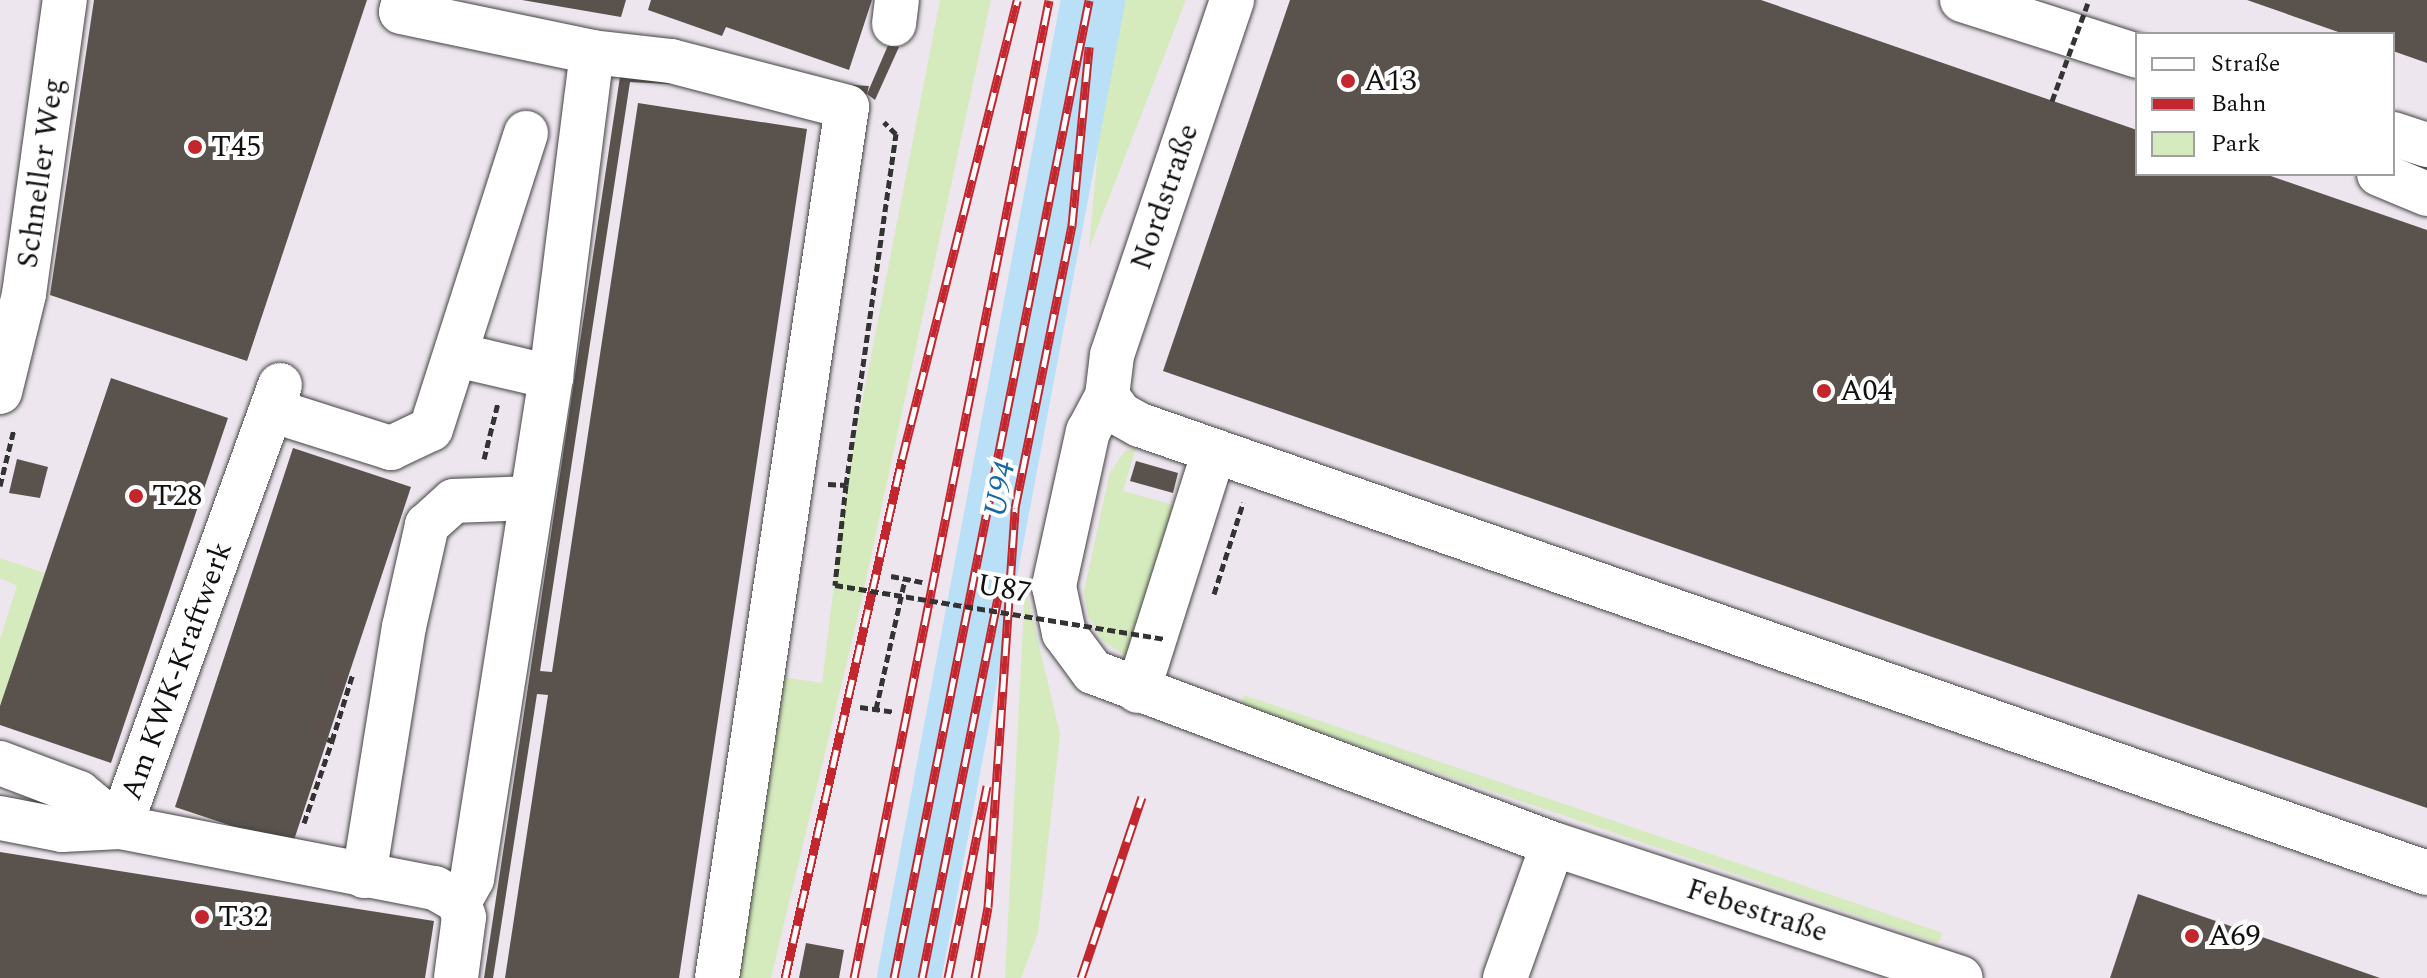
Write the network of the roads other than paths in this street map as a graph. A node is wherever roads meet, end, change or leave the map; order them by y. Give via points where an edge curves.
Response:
1 (65, 0) edge
2 (1962, 0) edge
3 (402, 6) edge
4 (1223, 12) edge
5 (592, 52) junction
6 (2135, 55) edge
7 (526, 133) dead end
8 (2395, 135) edge
9 (2427, 145) edge
10 (2395, 155) edge
11 (2427, 166) edge
12 (2384, 176) edge
13 (2427, 194) edge
14 (457, 355) junction
15 (551, 377) junction
16 (0, 392) edge
17 (1107, 396) junction
18 (1214, 451) junction
19 (531, 498) junction
20 (1138, 691) junction
21 (0, 763) edge
22 (0, 818) edge
23 (120, 827) junction
24 (1553, 844) junction
25 (2427, 873) edge
26 (364, 876) junction
27 (459, 902) junction
28 (456, 978) edge
29 (717, 978) edge
30 (1505, 978) edge
31 (1961, 978) edge

1 - 16 lane, Schneller Weg via 24,294
2 - 6 lane
3 - 5 lane
4 - 17 lane, Nordstraße via 1112,355
5 - 15 lane
5 - 29 lane via 671,61 847,107
7 - 14 lane
8 - 9 lane
10 - 11 lane
12 - 13 lane
14 - 15 lane
14 - 23 lane, Am KWK-Kraftwerk via 431,429 391,448 276,398
15 - 19 lane
17 - 18 lane via 1130,419
17 - 20 lane, Febestraße via 1088,431 1054,586 1064,633 1077,654 1093,672
18 - 20 lane
18 - 25 lane
19 - 26 lane via 454,501 427,525 404,627
19 - 27 lane via 472,879
20 - 24 lane, Febestraße
21 - 23 lane, Am KWK-Kraftwerk via 79,793
22 - 23 lane via 62,830
23 - 26 lane
24 - 30 lane
24 - 31 lane, Febestraße
26 - 27 lane via 435,888
27 - 28 lane via 464,932

